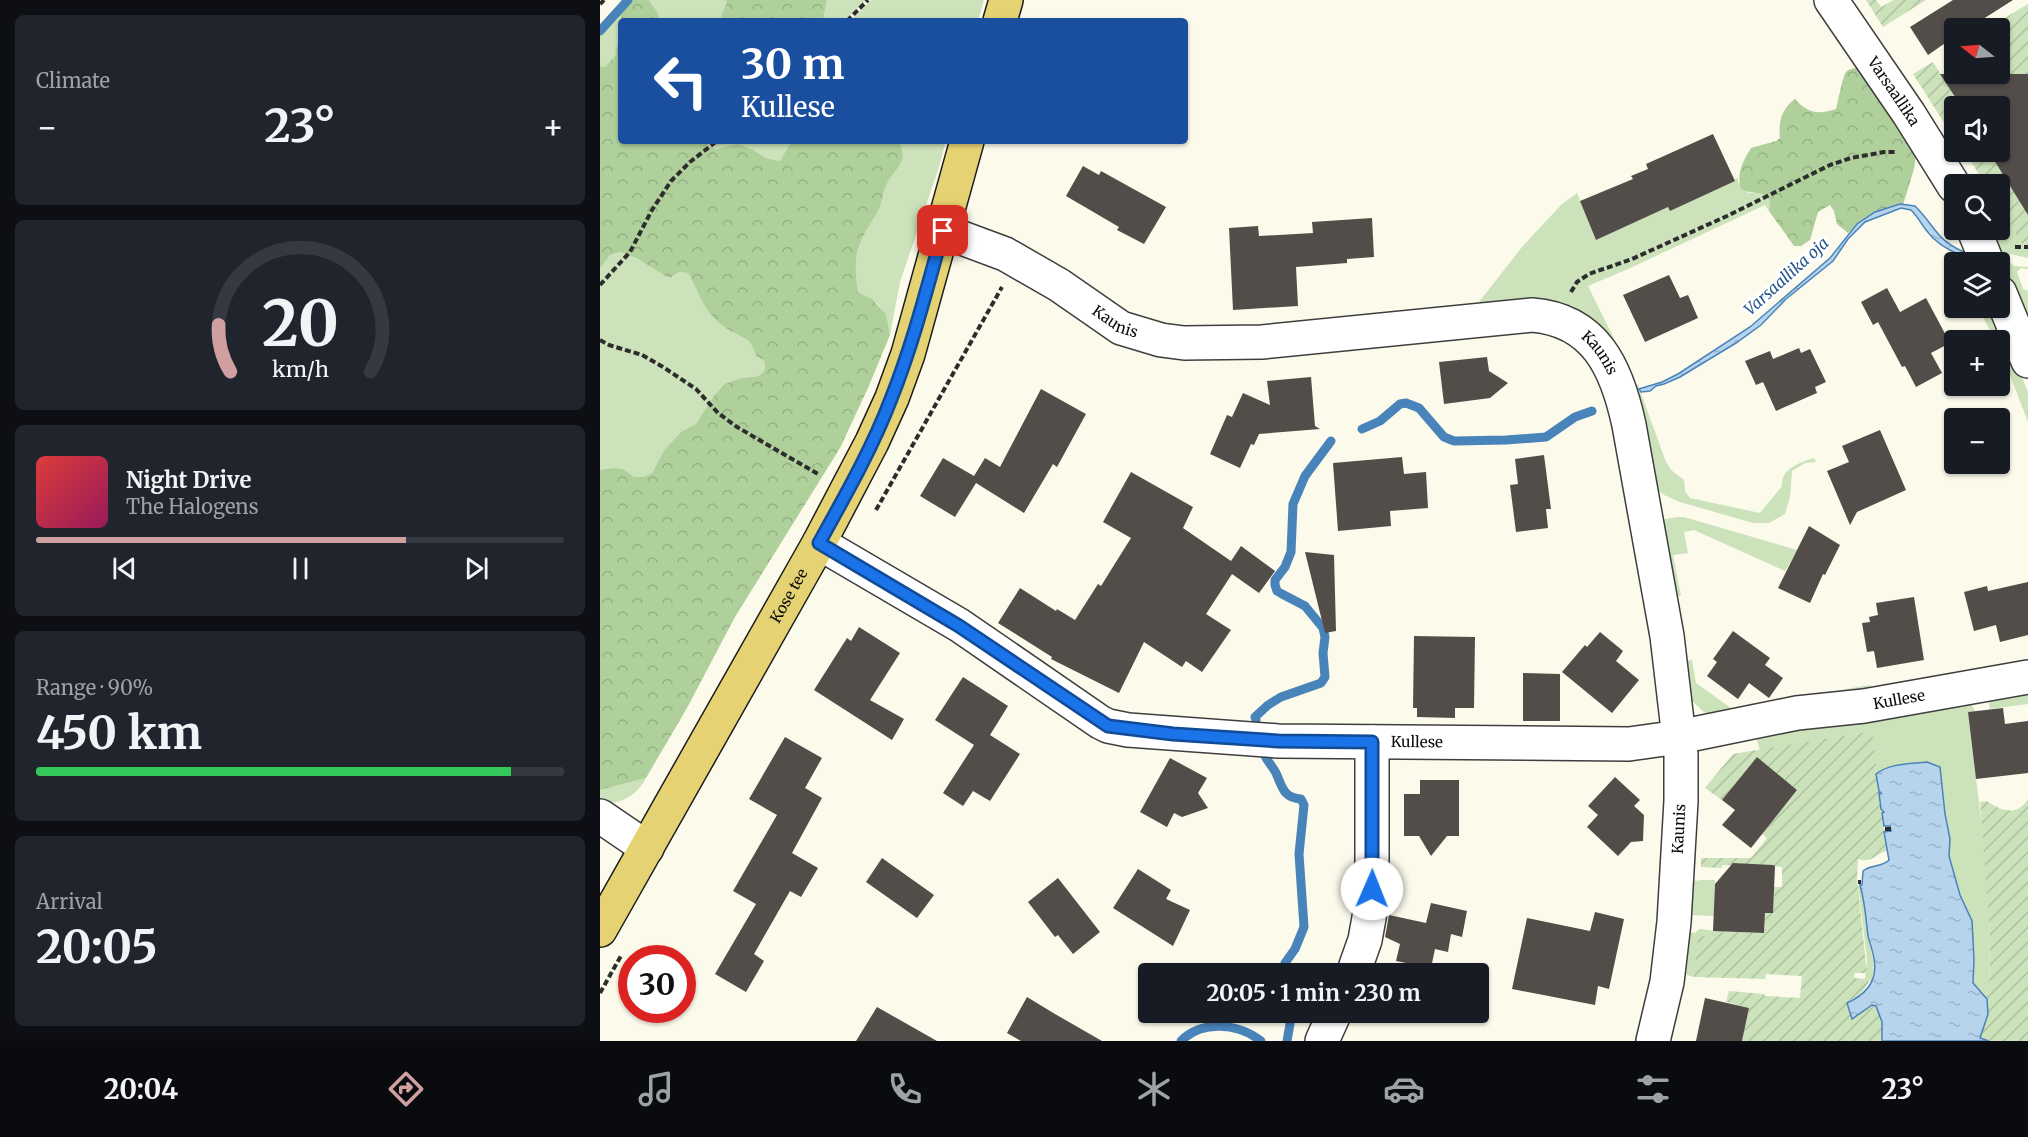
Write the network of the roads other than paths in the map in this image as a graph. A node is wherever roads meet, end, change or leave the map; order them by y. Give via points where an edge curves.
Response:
1 (1006, 0) edge
2 (1831, 0) edge
3 (1001, 18) edge
4 (966, 144) edge
5 (1947, 174) edge
6 (943, 231) junction
7 (2010, 317) edge
8 (2028, 361) edge
9 (819, 543) junction
10 (2028, 677) edge
11 (1679, 737) junction
12 (1372, 742) junction
13 (600, 816) edge
14 (647, 848) junction
15 (600, 930) edge
16 (1357, 963) edge
17 (1330, 1023) edge
18 (1322, 1041) edge
19 (1653, 1041) edge

1 - 3 main road
2 - 5 street, Varsaallika
4 - 6 main road, Kose tee
6 - 9 main road, Kose tee via 908,354 882,420
6 - 11 street, Kaunis via 1005,254 1121,328 1161,340 1262,342 1532,315 1554,318 1577,328 1597,345 1626,410 1667,636
7 - 8 street
9 - 12 street, Kullese via 959,626 1108,726 1278,741
9 - 14 main road, Kose tee
10 - 11 street, Kullese via 1864,706 1797,713
11 - 12 street, Kullese via 1594,745
11 - 19 street, Kaunis via 1681,801 1674,922 1667,982
12 - 16 street via 1372,902
13 - 14 street
14 - 15 main road, Kose tee
17 - 18 street

